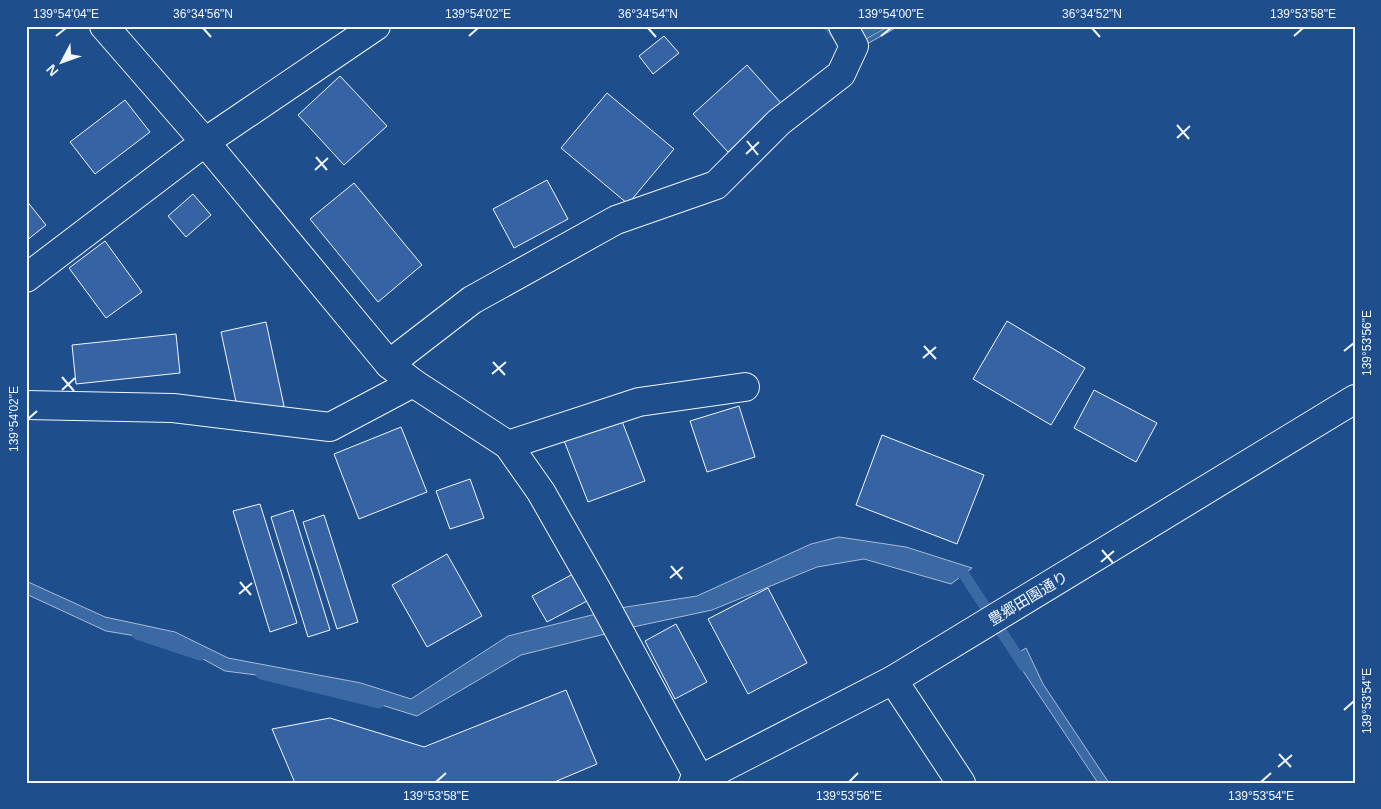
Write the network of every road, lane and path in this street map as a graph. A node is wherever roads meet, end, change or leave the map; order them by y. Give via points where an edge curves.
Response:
1 (104, 26) edge
2 (376, 26) edge
3 (843, 26) edge
4 (205, 142) junction
5 (26, 278) edge
6 (389, 364) junction
7 (413, 383) junction
8 (745, 387) dead end
9 (1355, 399) edge
10 (26, 406) edge
11 (508, 445) junction
12 (893, 680) junction
13 (696, 781) edge
14 (961, 783) edge

1 - 4 street
2 - 4 street
3 - 6 street via 854,46 840,74 780,122 716,185 616,220 472,300
4 - 5 street
4 - 6 street
6 - 7 street
7 - 10 street via 330,427 173,408
7 - 11 street
8 - 11 street via 639,402
9 - 12 street, 豊郷田園通り
11 - 13 street via 540,492 598,592
12 - 13 street, 豊郷田園通り
12 - 14 street

